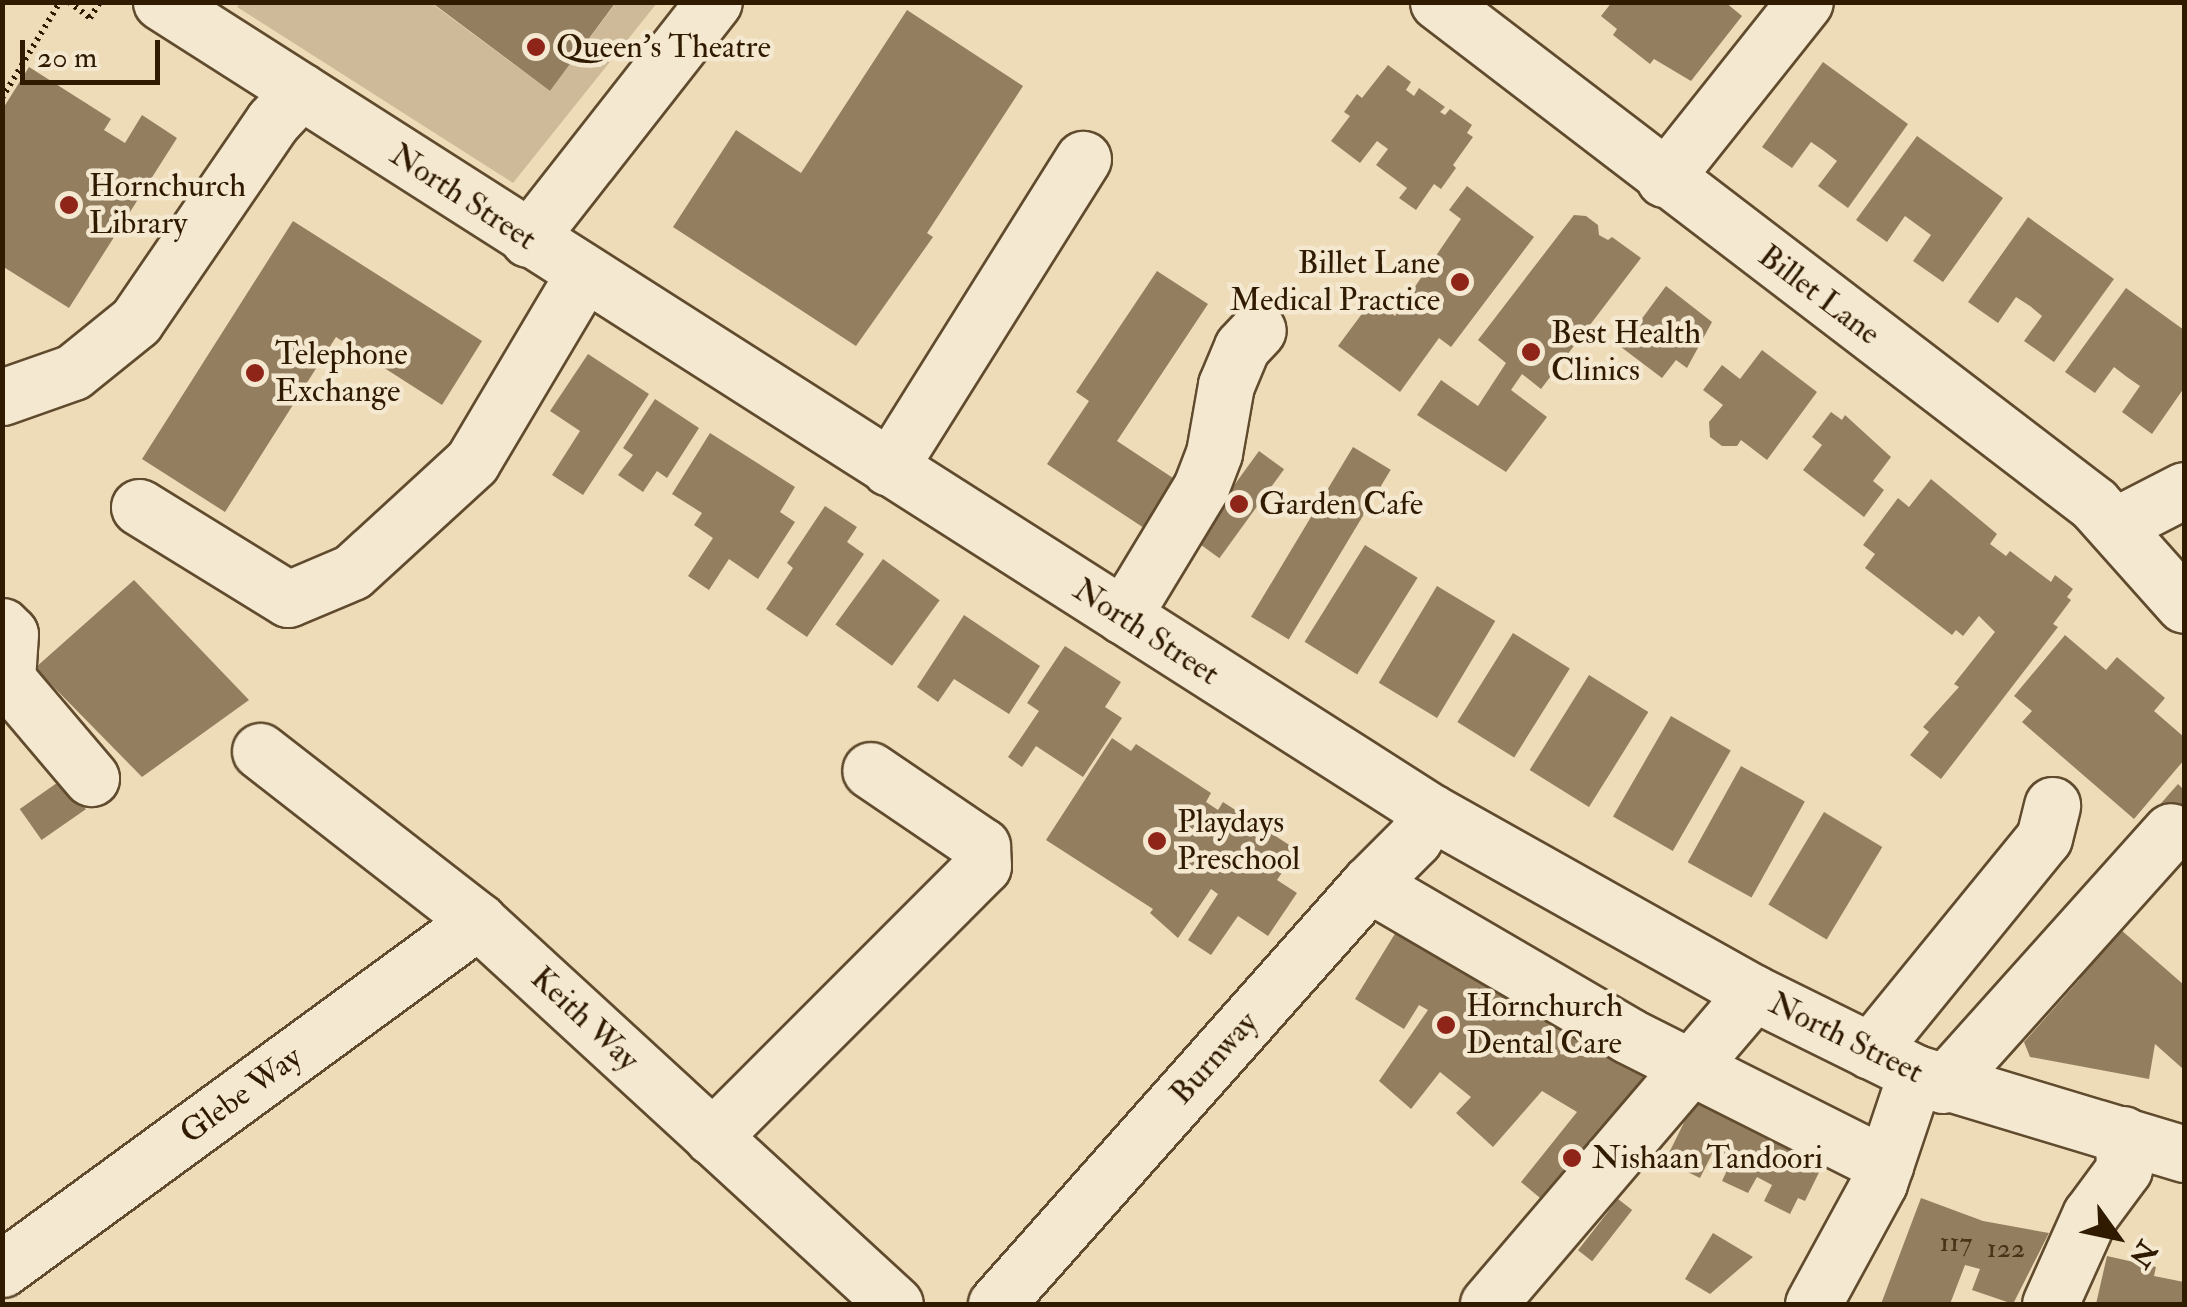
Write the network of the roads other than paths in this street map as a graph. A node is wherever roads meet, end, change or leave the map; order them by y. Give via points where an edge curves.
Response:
1 (162, 2) edge
2 (714, 2) edge
3 (1438, 2) edge
4 (1805, 2) edge
5 (300, 91) junction
6 (1083, 159) dead end
7 (1664, 178) junction
8 (528, 239) junction
9 (583, 274) junction
10 (1258, 330) dead end
11 (10, 410) edge
12 (889, 468) junction
13 (2184, 490) edge
14 (139, 507) dead end
15 (2116, 525) junction
16 (2184, 604) edge
17 (1123, 616) junction
18 (4, 662) edge
19 (260, 751) dead end
20 (870, 770) dead end
21 (91, 778) dead end
22 (2052, 805) dead end
23 (1431, 812) junction
24 (2171, 831) dead end
25 (1369, 884) junction
26 (478, 921) junction
27 (1754, 993) junction
28 (1690, 1068) junction
29 (1910, 1070) junction
30 (2184, 1110) edge
31 (2123, 1134) junction
32 (712, 1136) junction
33 (2184, 1154) edge
34 (1884, 1165) junction
35 (2, 1269) edge
36 (895, 1304) edge
37 (996, 1304) edge
38 (1488, 1304) edge
39 (1813, 1304) edge
40 (2050, 1304) edge

1 - 5 street, North Street
2 - 8 street
3 - 7 street, Billet Lane
4 - 7 street
5 - 8 street, North Street
5 - 11 street via 136,322
6 - 12 street
7 - 15 street, Billet Lane
8 - 9 street, North Street
9 - 12 street, North Street
9 - 14 street via 472,462 352,572 288,598
10 - 17 street via 1242,347 1226,385 1201,488
12 - 17 street, North Street
13 - 15 street
15 - 16 street, Billet Lane
17 - 23 street, North Street
18 - 21 street
19 - 26 street, Keith Way
20 - 32 street via 982,846 983,866
22 - 29 street via 2044,838
23 - 25 street, Burnway via 1414,840
23 - 27 street, North Street
24 - 29 street
25 - 28 street
25 - 37 street, Burnway
26 - 32 street, Keith Way
26 - 35 street, Glebe Way
27 - 28 street
27 - 29 street, North Street
28 - 34 street
28 - 38 street
29 - 31 street, North Street
29 - 34 street
30 - 31 street
31 - 33 street, North Street
31 - 40 street via 2124,1170 2090,1215
32 - 36 street, Keith Way
34 - 39 street

